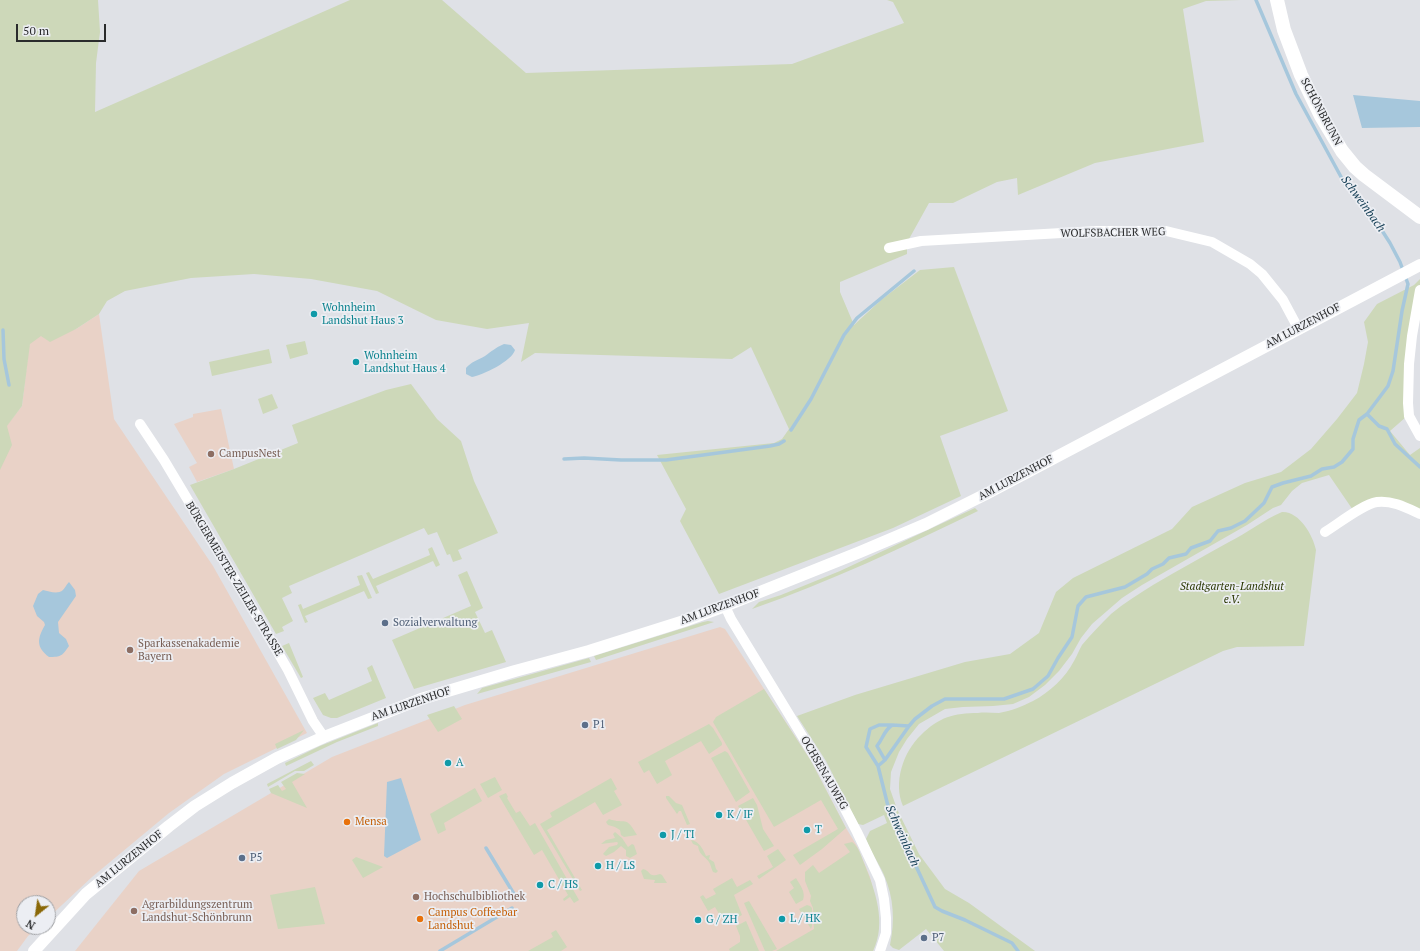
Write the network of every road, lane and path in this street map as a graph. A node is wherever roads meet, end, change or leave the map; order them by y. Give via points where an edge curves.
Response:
1 (1277, 0) edge
2 (1399, 201) junction
3 (1420, 207) edge
4 (1420, 218) edge
5 (889, 248) dead end
6 (1415, 267) edge
7 (1420, 290) edge
8 (1298, 328) junction
9 (140, 424) dead end
10 (1420, 436) edge
11 (1420, 514) edge
12 (1325, 532) dead end
13 (725, 606) junction
14 (324, 736) junction
15 (34, 951) edge
16 (880, 951) edge

1 - 2 main road, SCHÖNBRUNN via 1284,30 1301,75 1335,140 1355,167
2 - 3 main road, SCHÖNBRUNN
2 - 4 main road, SCHÖNBRUNN
5 - 8 street, WOLFSBACHER WEG via 929,241 1097,231 1166,230 1212,242 1250,264 1262,274 1283,300
6 - 8 street, AM LURZENHOF
7 - 10 street via 1409,364 1408,403 1409,416
8 - 13 street, AM LURZENHOF via 926,524
9 - 14 street, BÜRGERMEISTER-ZEILER-STRASSE via 244,594 288,670 313,721
11 - 12 street via 1397,504 1377,502 1366,506
13 - 14 street, AM LURZENHOF via 596,648 443,692
13 - 16 street, OCHSENAUWEG via 835,790 877,874 886,918 886,933
14 - 15 street, AM LURZENHOF via 246,774 168,826 86,894

